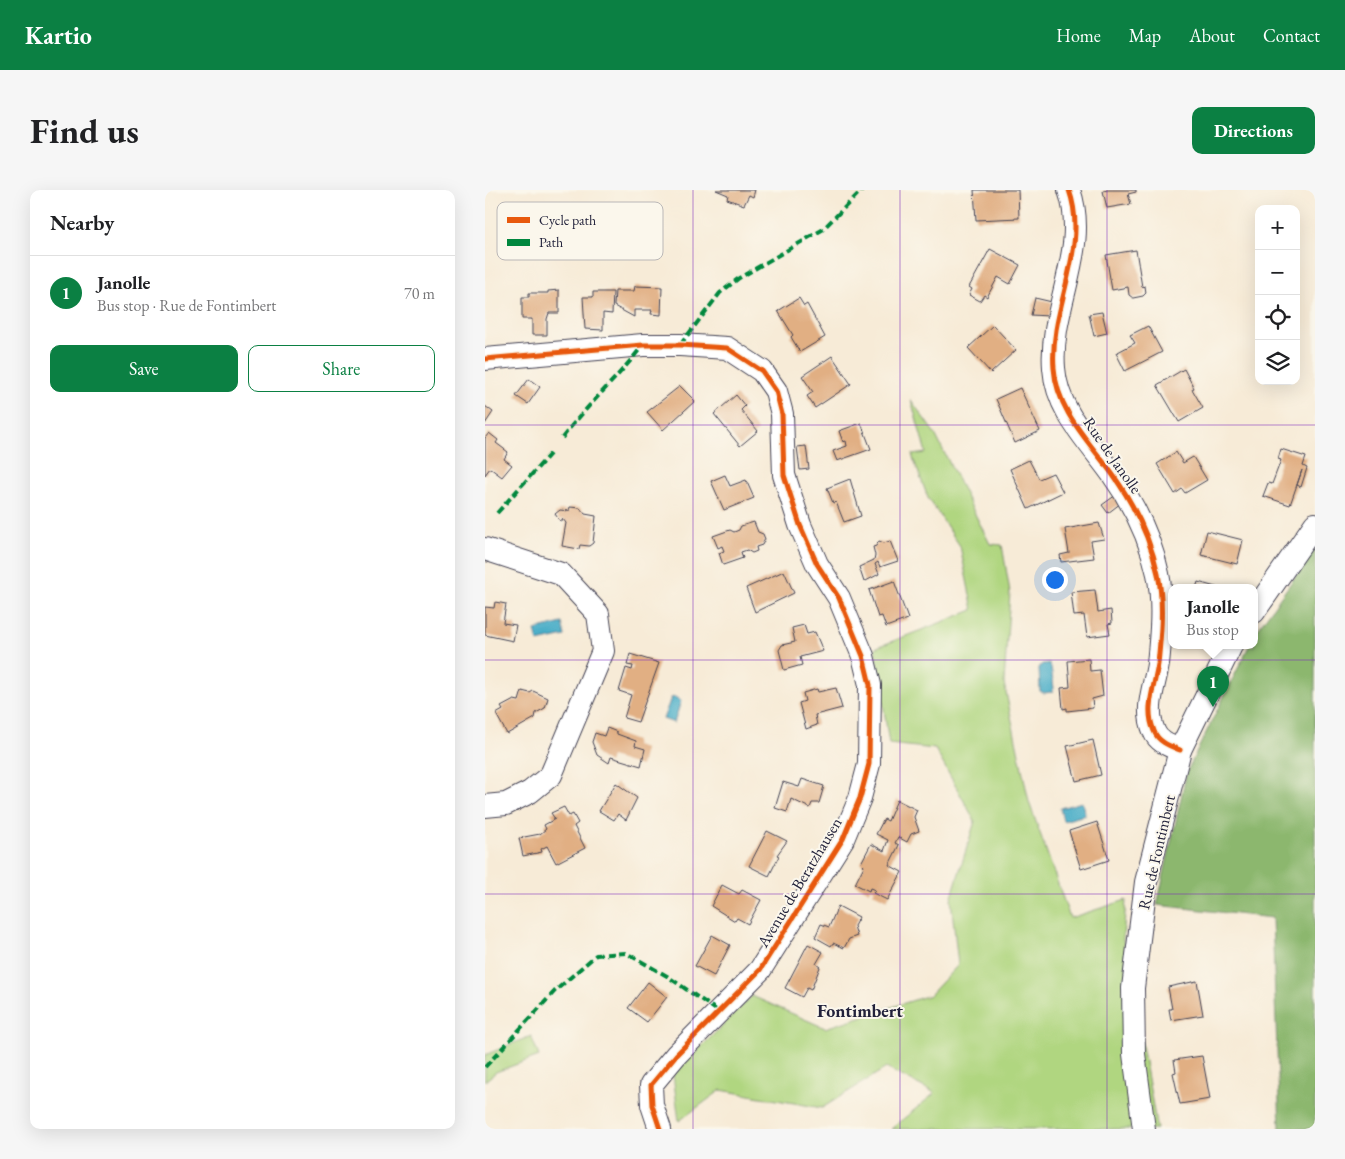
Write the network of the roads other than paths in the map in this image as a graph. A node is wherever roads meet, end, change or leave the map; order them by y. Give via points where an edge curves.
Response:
1 (1069, 190) edge
2 (485, 359) edge
3 (1315, 524) edge
4 (485, 549) edge
5 (1258, 606) edge
6 (1230, 649) edge
7 (1180, 750) junction
8 (485, 806) edge
9 (660, 1129) edge
10 (1144, 1129) edge

1 - 7 street, Rue de Janolle via 1074,204 1075,245 1058,314 1054,368 1061,399 1078,432 1113,474 1136,510 1153,547 1161,588 1161,625 1150,716 1154,732 1163,742
2 - 9 street, Avenue de Beratzhausen via 680,345 727,348 762,371 776,391 782,414 784,475 800,525 817,564 839,598 863,656 869,685 869,764 843,840 760,970 651,1085 652,1105
3 - 5 street
4 - 8 street via 561,574 598,614 603,651 551,775 530,792 506,804
6 - 7 street, Rue de Fontimbert
7 - 10 street, Rue de Fontimbert via 1146,882 1133,988 1134,1054

